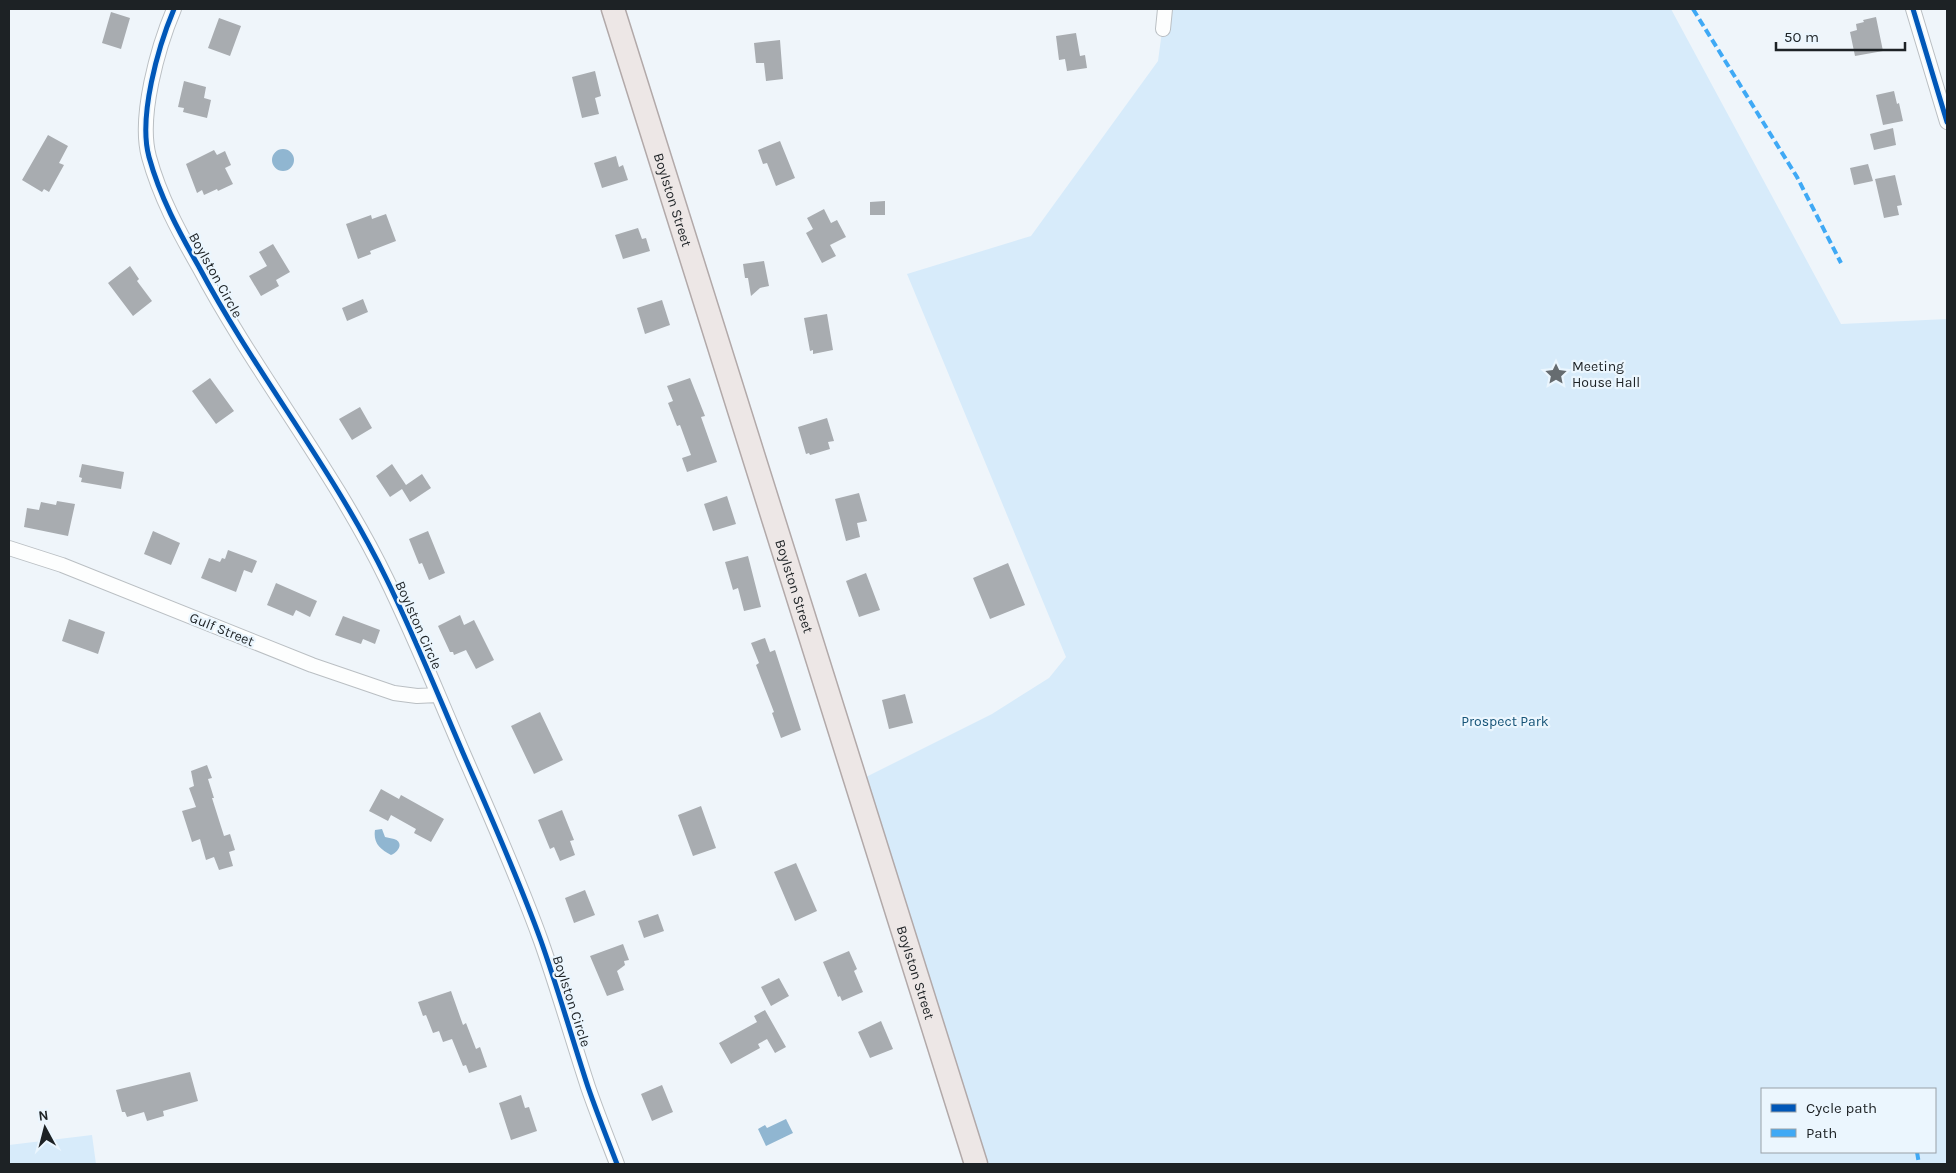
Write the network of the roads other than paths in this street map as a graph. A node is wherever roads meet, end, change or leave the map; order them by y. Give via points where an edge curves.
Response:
1 (174, 9) edge
2 (613, 9) edge
3 (1165, 9) edge
4 (1913, 9) edge
5 (1163, 29) dead end
6 (1947, 122) edge
7 (9, 548) edge
8 (438, 695) junction
9 (617, 1164) edge
10 (976, 1164) edge

1 - 8 street, Boylston Circle via 152,82 146,120 148,153 157,182 174,222 223,312 354,518 386,579
2 - 10 main road, Boylston Street
3 - 5 street
4 - 6 street
7 - 8 street, Gulf Street via 62,565 312,665 394,693
8 - 9 street, Boylston Circle via 541,941

